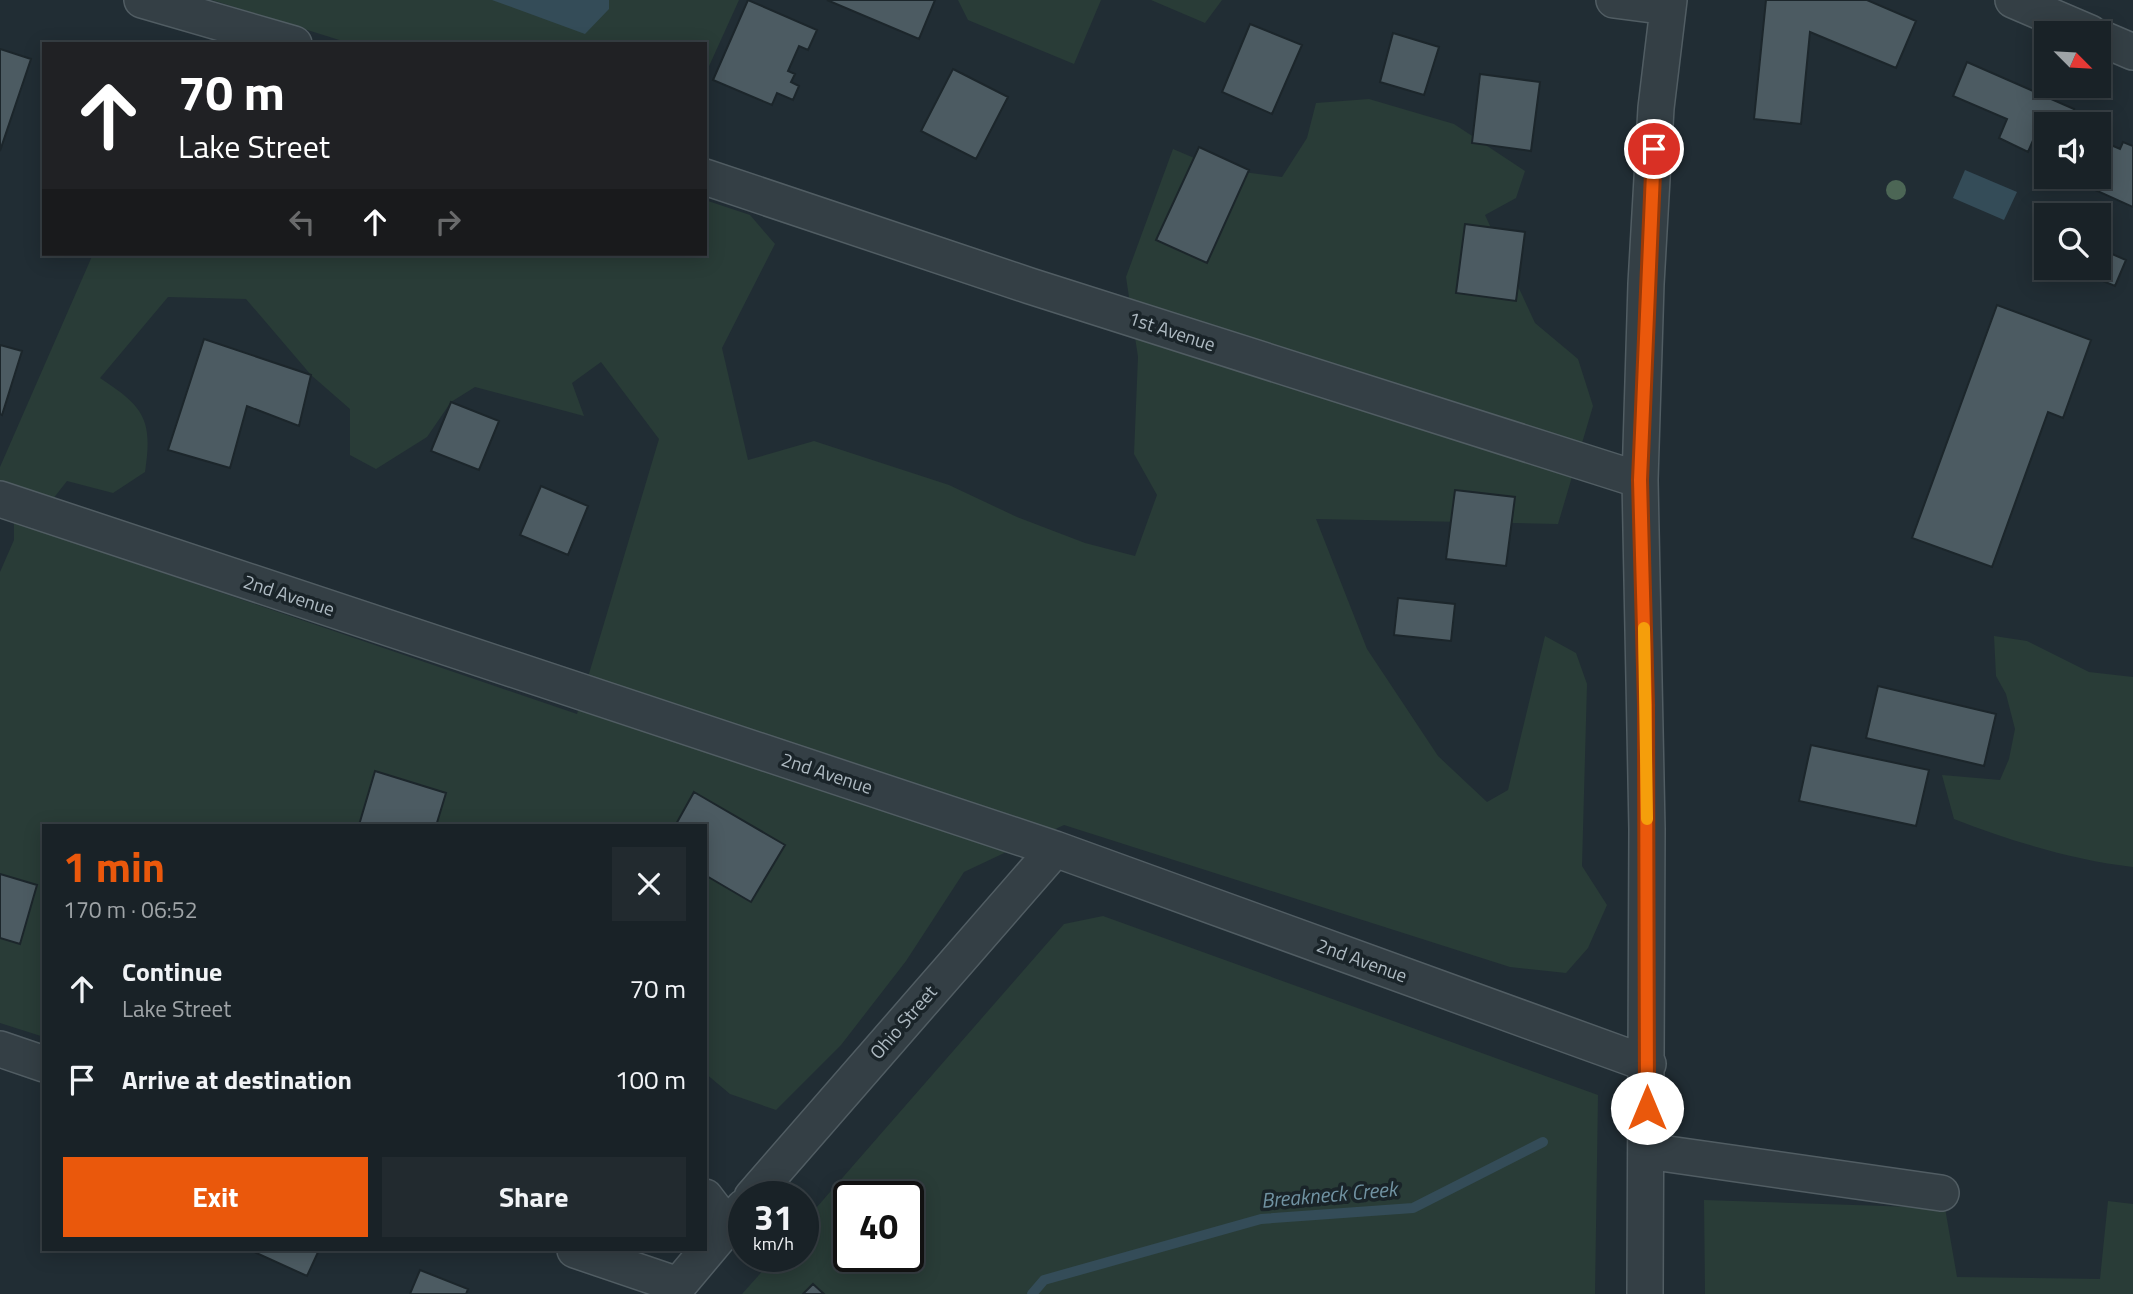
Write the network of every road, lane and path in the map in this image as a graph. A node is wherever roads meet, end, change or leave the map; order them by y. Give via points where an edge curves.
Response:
1 (142, 0) edge
2 (1614, 0) edge
3 (2013, 0) edge
4 (1669, 4) edge
5 (2062, 21) edge
6 (287, 42) edge
7 (2111, 43) edge
8 (2133, 52) edge
9 (707, 178) edge
10 (1640, 480) junction
11 (0, 499) edge
12 (1055, 849) junction
13 (0, 1049) edge
14 (42, 1063) edge
15 (1648, 1064) junction
16 (1647, 1151) junction
17 (766, 1181) edge
18 (1941, 1193) dead end
19 (707, 1198) edge
20 (728, 1212) edge
21 (728, 1227) edge
22 (578, 1251) edge
23 (675, 1290) edge
24 (1645, 1294) edge

1 - 6 street
2 - 4 street
3 - 5 street
4 - 10 street via 1656,108
7 - 8 street
9 - 10 street, 1st Avenue
10 - 15 street
11 - 12 street, 2nd Avenue
12 - 15 street, 2nd Avenue
12 - 17 street, Ohio Street
13 - 14 street
15 - 16 street
16 - 18 street
16 - 24 street
19 - 20 street
21 - 23 street
22 - 23 street

